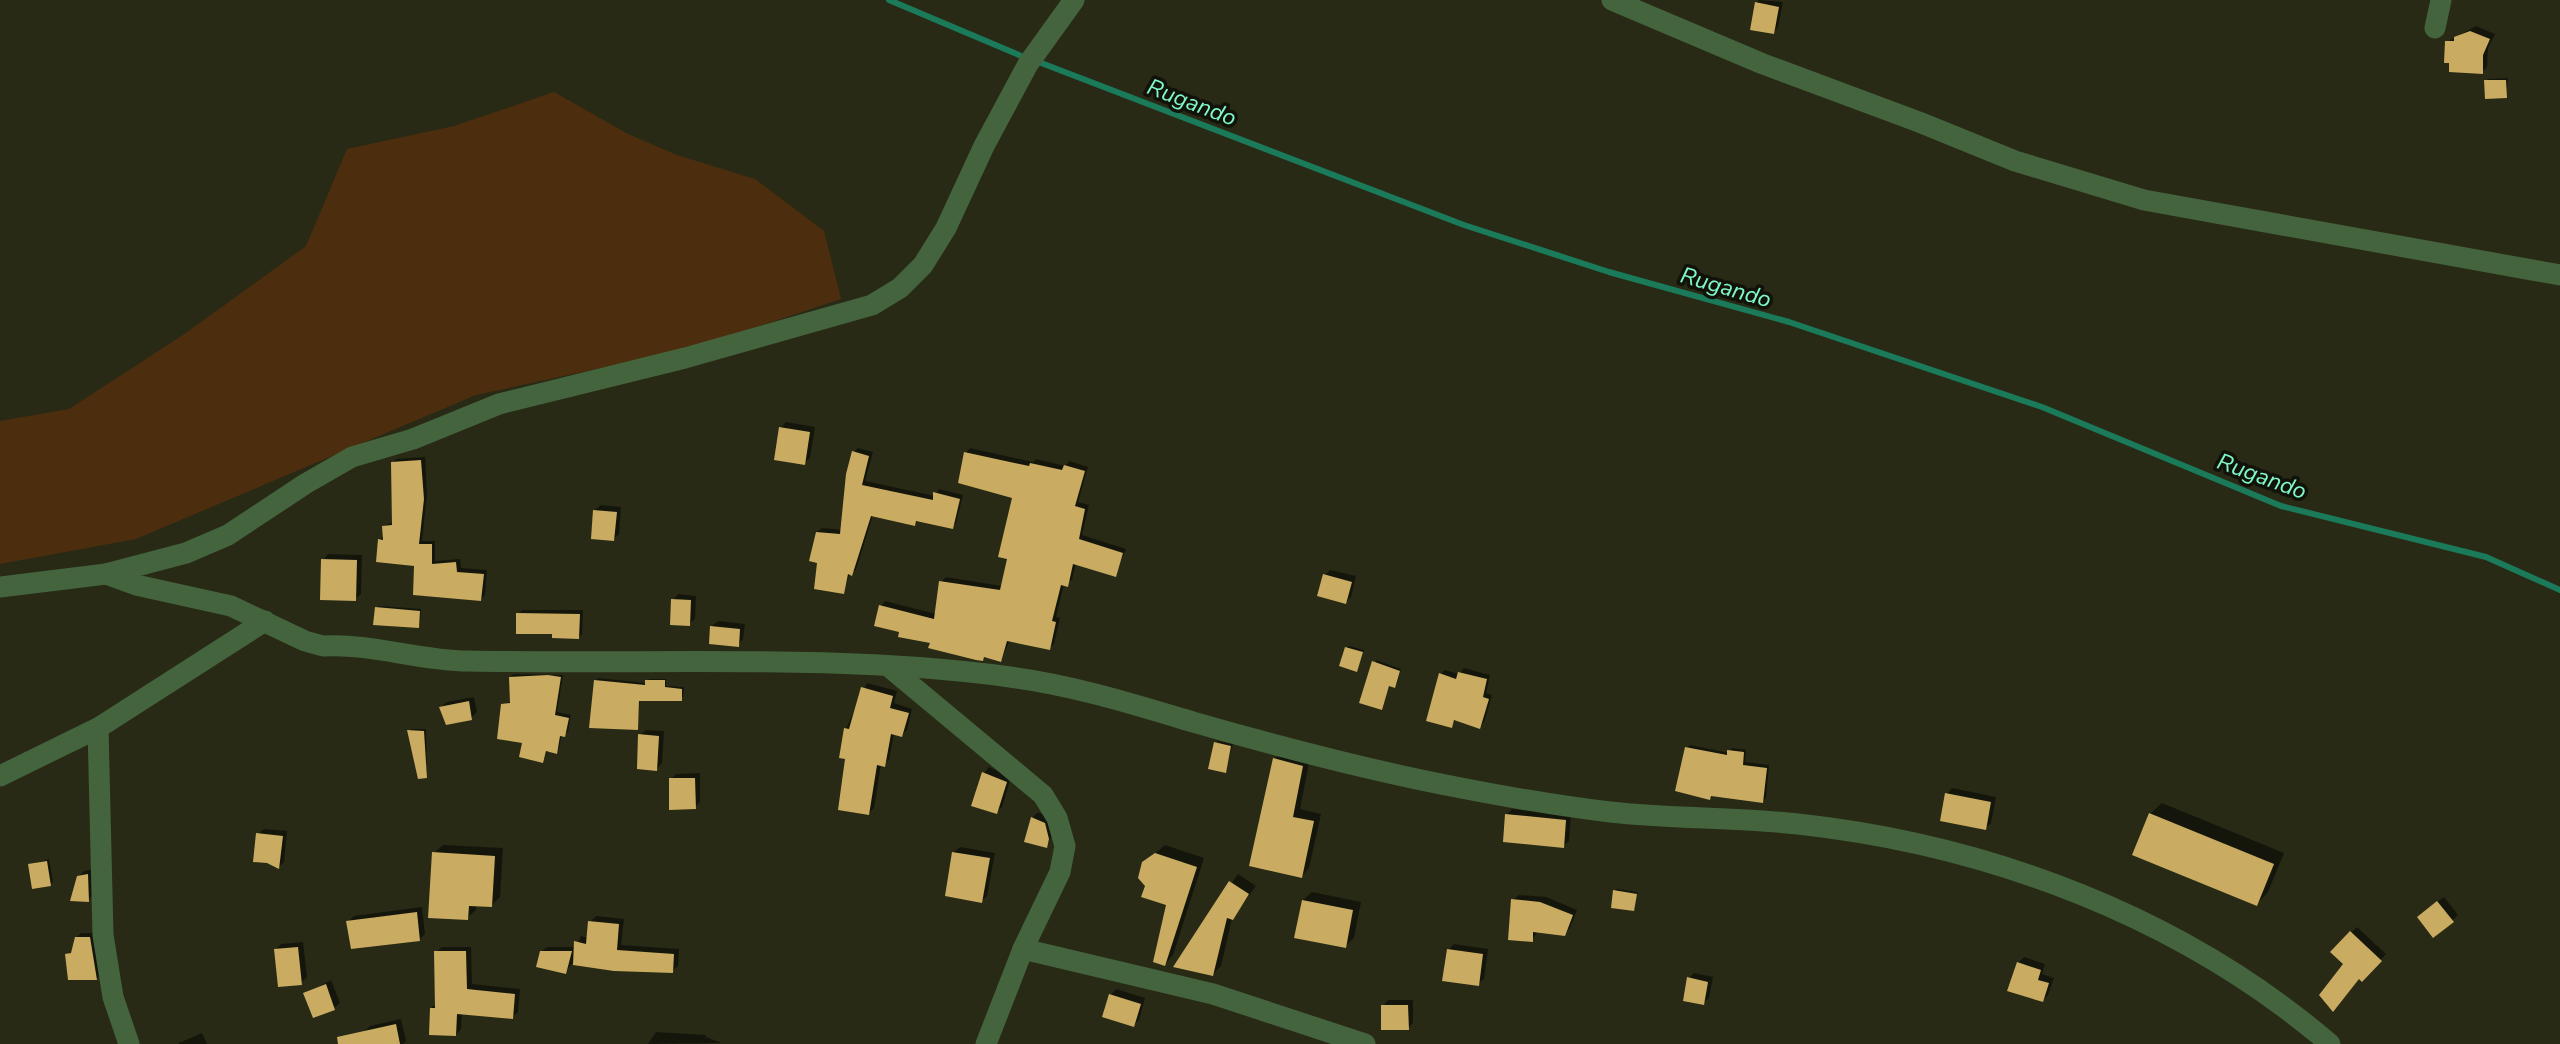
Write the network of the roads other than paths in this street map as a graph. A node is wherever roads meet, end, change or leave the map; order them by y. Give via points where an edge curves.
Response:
1 (1074, 0) edge
2 (1612, 0) edge
3 (2441, 0) edge
4 (2435, 28) dead end
5 (2560, 275) edge
6 (106, 574) junction
7 (0, 587) edge
8 (265, 621) junction
9 (888, 666) junction
10 (98, 728) junction
11 (0, 776) edge
12 (1024, 949) junction
13 (129, 1044) edge
14 (986, 1044) edge
15 (1365, 1044) edge
16 (2330, 1044) edge

1 - 6 street via 1028,64 946,229 923,265 900,288 834,317 499,404 413,439 352,457 228,535 186,553
2 - 5 street via 2015,161 2144,200
3 - 4 street
6 - 7 street
6 - 8 street via 231,606
8 - 9 street via 313,645 462,662
8 - 10 street
9 - 12 street via 1043,795 1057,818 1065,846 1060,872
9 - 16 street via 1011,677 1070,689 1331,760 1498,795 1613,812 1802,824 1996,862 2115,908 2185,943
10 - 11 street
10 - 13 street via 103,935 113,997
12 - 14 street
12 - 15 street via 1213,994

